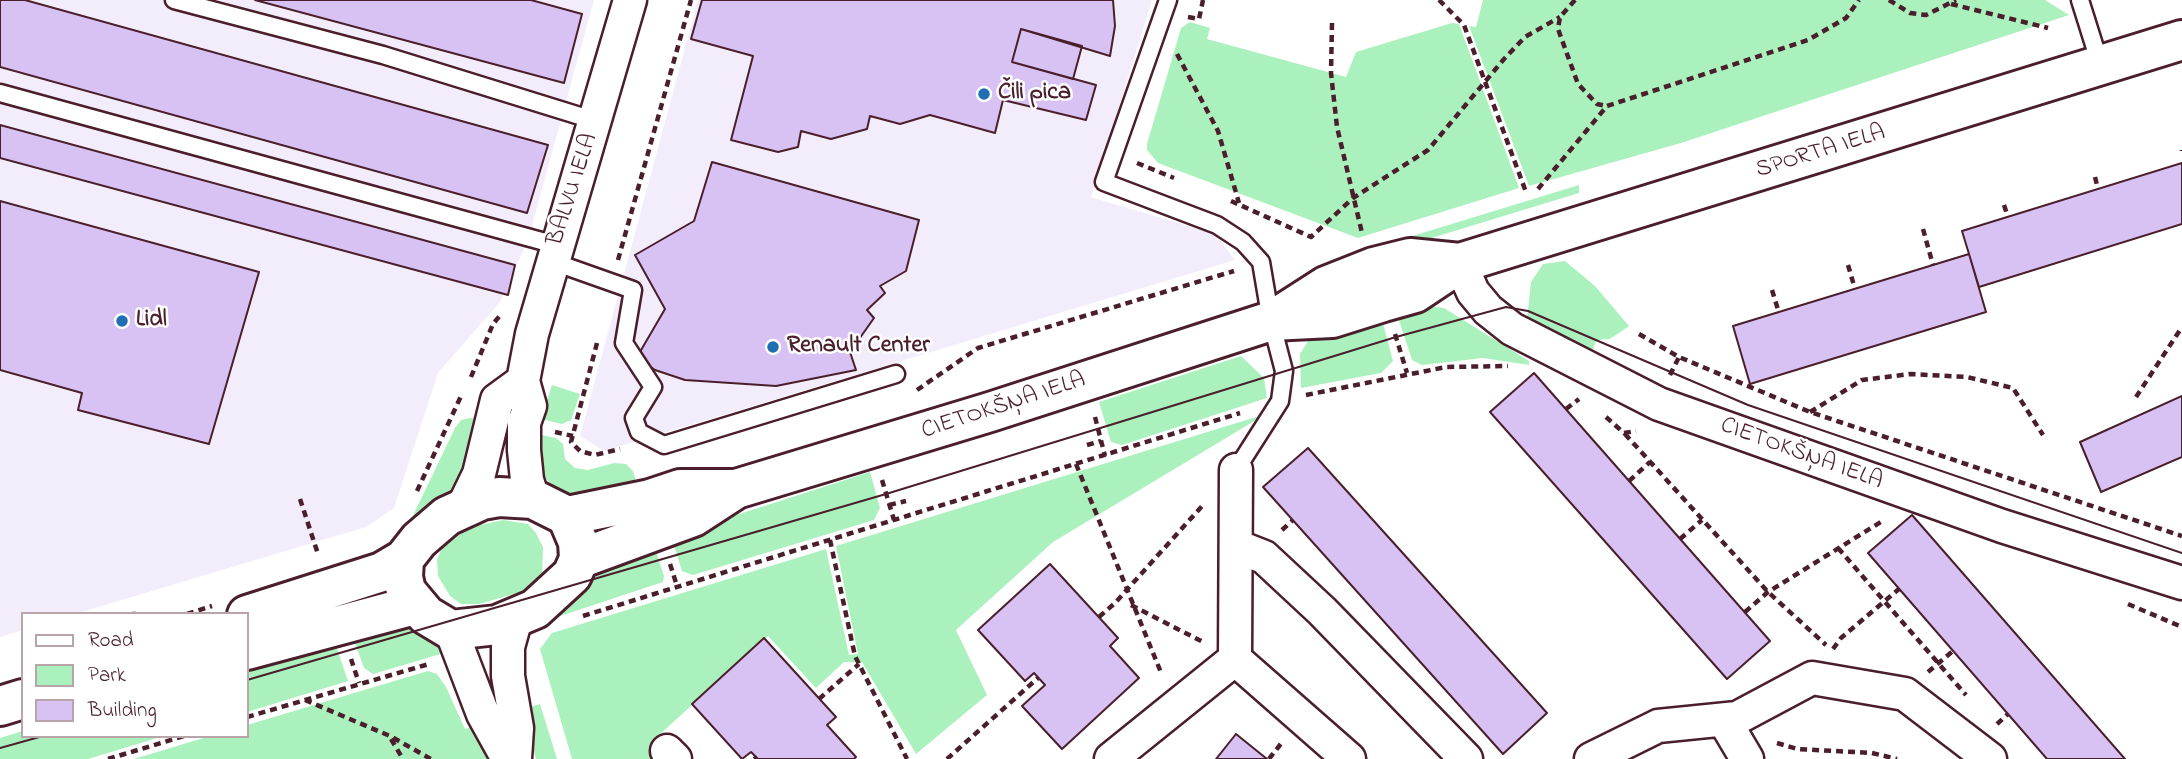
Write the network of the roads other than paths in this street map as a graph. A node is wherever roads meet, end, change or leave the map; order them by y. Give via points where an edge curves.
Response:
1 (174, 0) edge
2 (1168, 0) edge
3 (2080, 0) edge
4 (628, 1) edge
5 (2182, 40) edge
6 (2101, 67) junction
7 (0, 93) edge
8 (596, 121) junction
9 (554, 253) junction
10 (1460, 263) junction
11 (1271, 321) junction
12 (897, 374) dead end
13 (523, 381) junction
14 (1236, 470) joint
15 (736, 489) junction
16 (533, 499) junction
17 (463, 507) junction
18 (568, 516) junction
19 (1236, 546) junction
20 (404, 559) junction
21 (579, 559) junction
22 (2182, 583) edge
23 (415, 605) junction
24 (248, 615) edge
25 (516, 618) junction
26 (443, 646) junction
27 (248, 650) edge
28 (1235, 659) junction
29 (21, 700) edge
30 (0, 706) edge
31 (1727, 726) junction
32 (1640, 749) edge
33 (508, 759) edge
34 (515, 759) edge
35 (1111, 759) edge
36 (1349, 759) edge
37 (1466, 759) edge
38 (1591, 759) edge
39 (1747, 759) edge
40 (1990, 759) edge

1 - 8 lane via 383,55
2 - 11 lane via 1104,182 1217,225 1243,242 1261,262
3 - 6 lane
4 - 8 street, BALVU IELA
5 - 6 street, SPORTA IELA
6 - 10 street, SPORTA IELA
7 - 9 lane
8 - 9 street, BALVU IELA
9 - 12 lane via 634,290 624,343 653,387 634,418 639,432 664,444
9 - 13 street, BALVU IELA
10 - 11 street, CIETOKŠŅA IELA via 1410,258 1374,267 1326,286
10 - 22 street, CIETOKŠŅA IELA via 1473,292 1512,329 1659,404 2001,526
11 - 14 lane via 1284,371 1280,401
11 - 15 street, CIETOKŠŅA IELA
13 - 16 street, BALVU IELA via 530,406 524,423 524,450
13 - 17 street via 497,400 479,474
14 - 19 street
15 - 18 street, CIETOKŠŅA IELA via 680,489
15 - 21 street, CIETOKŠŅA IELA via 692,517
16 - 17 street via 499,497
16 - 18 street
17 - 20 street via 430,529
18 - 21 street
19 - 28 street
19 - 37 street via 1264,557
20 - 23 street via 406,591
20 - 24 street via 382,572
21 - 25 street via 557,591
23 - 26 street
23 - 27 street
25 - 26 street
25 - 34 street via 508,647 517,728
26 - 33 street
28 - 35 street
28 - 36 street
29 - 30 street
31 - 32 street via 1658,726
31 - 39 street
31 - 40 street via 1812,678 1905,694
32 - 38 street

